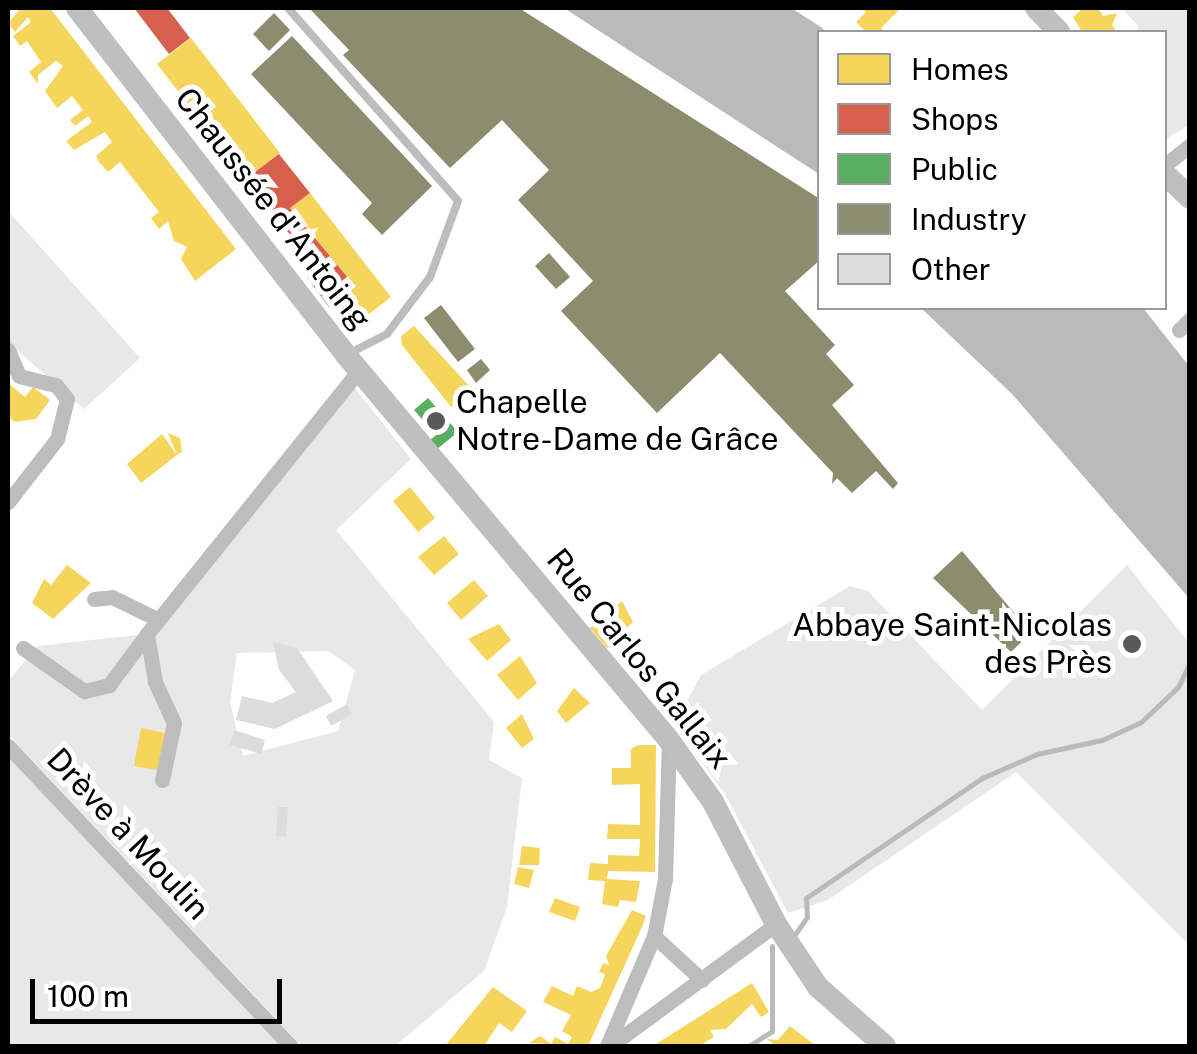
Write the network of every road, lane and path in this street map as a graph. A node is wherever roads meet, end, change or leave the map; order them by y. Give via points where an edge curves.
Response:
1 (77, 8) edge
2 (288, 8) edge
3 (1036, 8) edge
4 (1057, 30) edge
5 (1190, 144) edge
6 (1167, 167) edge
7 (1167, 173) edge
8 (1190, 198) edge
9 (8, 350) edge
10 (353, 363) junction
11 (8, 502) edge
12 (94, 599) dead end
13 (158, 620) junction
14 (147, 634) junction
15 (23, 648) dead end
16 (669, 740) junction
17 (8, 746) edge
18 (162, 780) dead end
19 (776, 924) junction
20 (654, 936) junction
21 (702, 980) junction
22 (291, 1046) edge
23 (608, 1046) edge
24 (885, 1046) edge

1 - 10 main road, Chaussée d'Antoing
2 - 10 lane via 458,201 430,277 387,334
3 - 4 main road
5 - 6 street
7 - 8 main road
9 - 11 street via 19,376 56,385 66,399 57,439
10 - 13 street, Chaussée d'Antoing
10 - 16 main road, Rue Carlos Gallaix
12 - 13 street via 112,597
13 - 14 street, Chaussée d'Antoing
14 - 15 street, Chaussée d'Antoing via 109,685 84,691
14 - 18 street via 154,682 174,722
16 - 19 main road, Rue Carlos Gallaix via 713,802
16 - 20 street via 665,879
17 - 22 street, Drève à Moulin
19 - 21 street
19 - 24 main road, Rue Carlos Gallaix via 818,987
20 - 21 street
20 - 23 street
21 - 23 street

